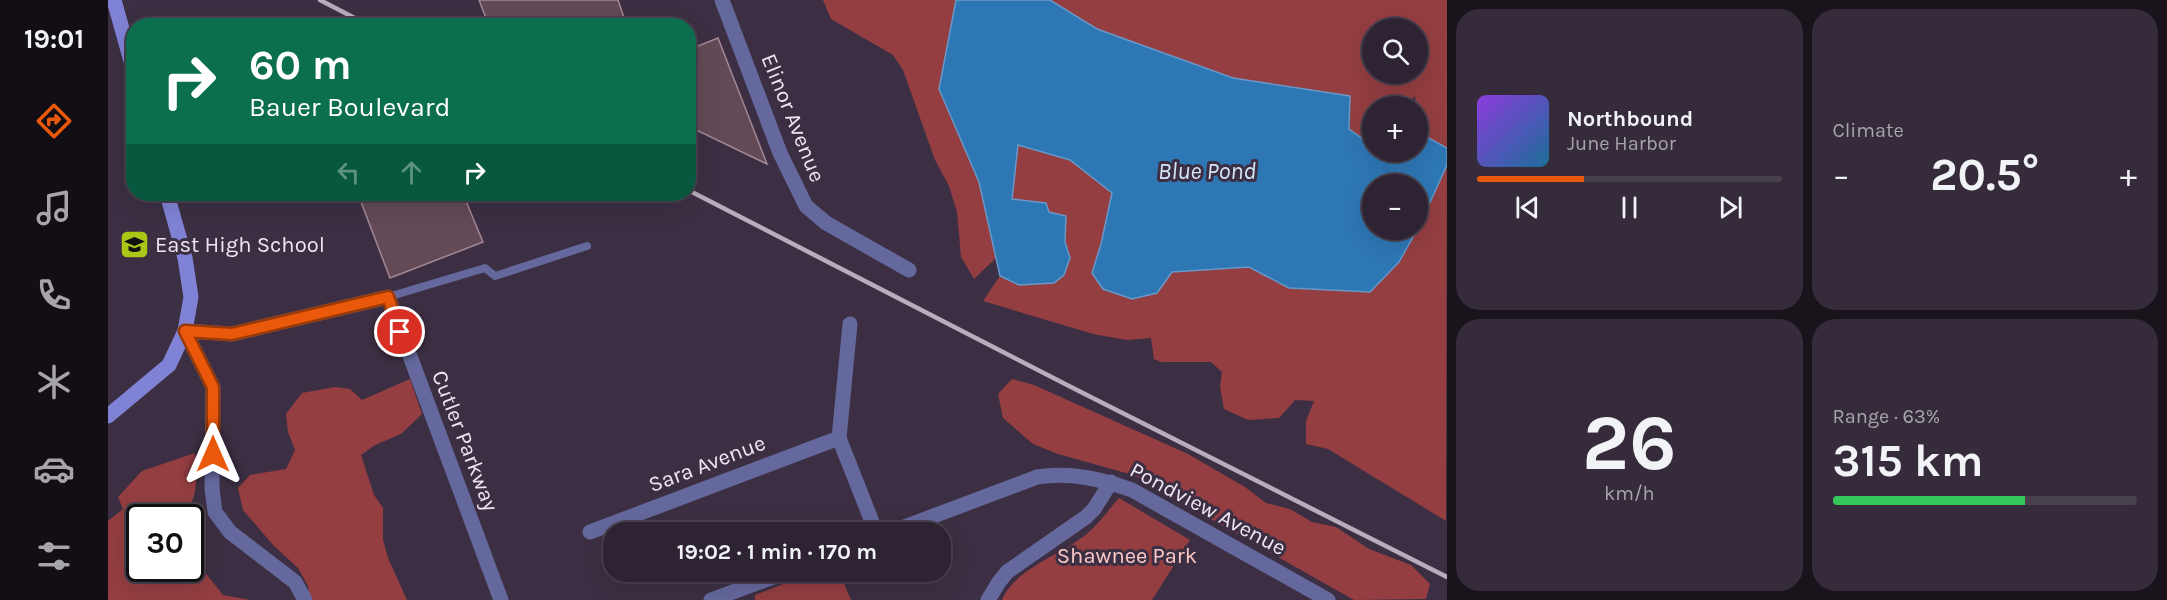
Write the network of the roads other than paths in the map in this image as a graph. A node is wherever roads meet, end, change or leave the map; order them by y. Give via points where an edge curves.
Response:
1 (114, 0) edge
2 (722, 0) edge
3 (126, 43) edge
4 (169, 201) edge
5 (587, 246) dead end
6 (909, 270) dead end
7 (388, 297) junction
8 (850, 324) dead end
9 (185, 331) junction
10 (108, 416) edge
11 (839, 438) junction
12 (1111, 482) junction
13 (872, 522) edge
14 (918, 522) edge
15 (590, 532) dead end
16 (766, 582) edge
17 (737, 596) edge
18 (305, 600) edge
19 (501, 600) edge
20 (711, 600) edge
21 (988, 600) edge
22 (1328, 600) edge

1 - 3 street
2 - 6 street, Elinor Avenue via 780,153 806,206 826,223
4 - 9 street via 191,297
5 - 7 lane via 495,276 485,268
7 - 9 street via 232,334
7 - 19 street, Cutler Parkway
8 - 11 street
9 - 10 street via 169,365
9 - 18 street via 213,387 215,512 230,532 295,582
11 - 13 street
11 - 15 street, Sara Avenue
12 - 14 street, Pondview Avenue via 1057,474 1037,477
12 - 21 street via 1086,518 1007,572
12 - 22 street, Pondview Avenue
16 - 17 street
17 - 20 street

